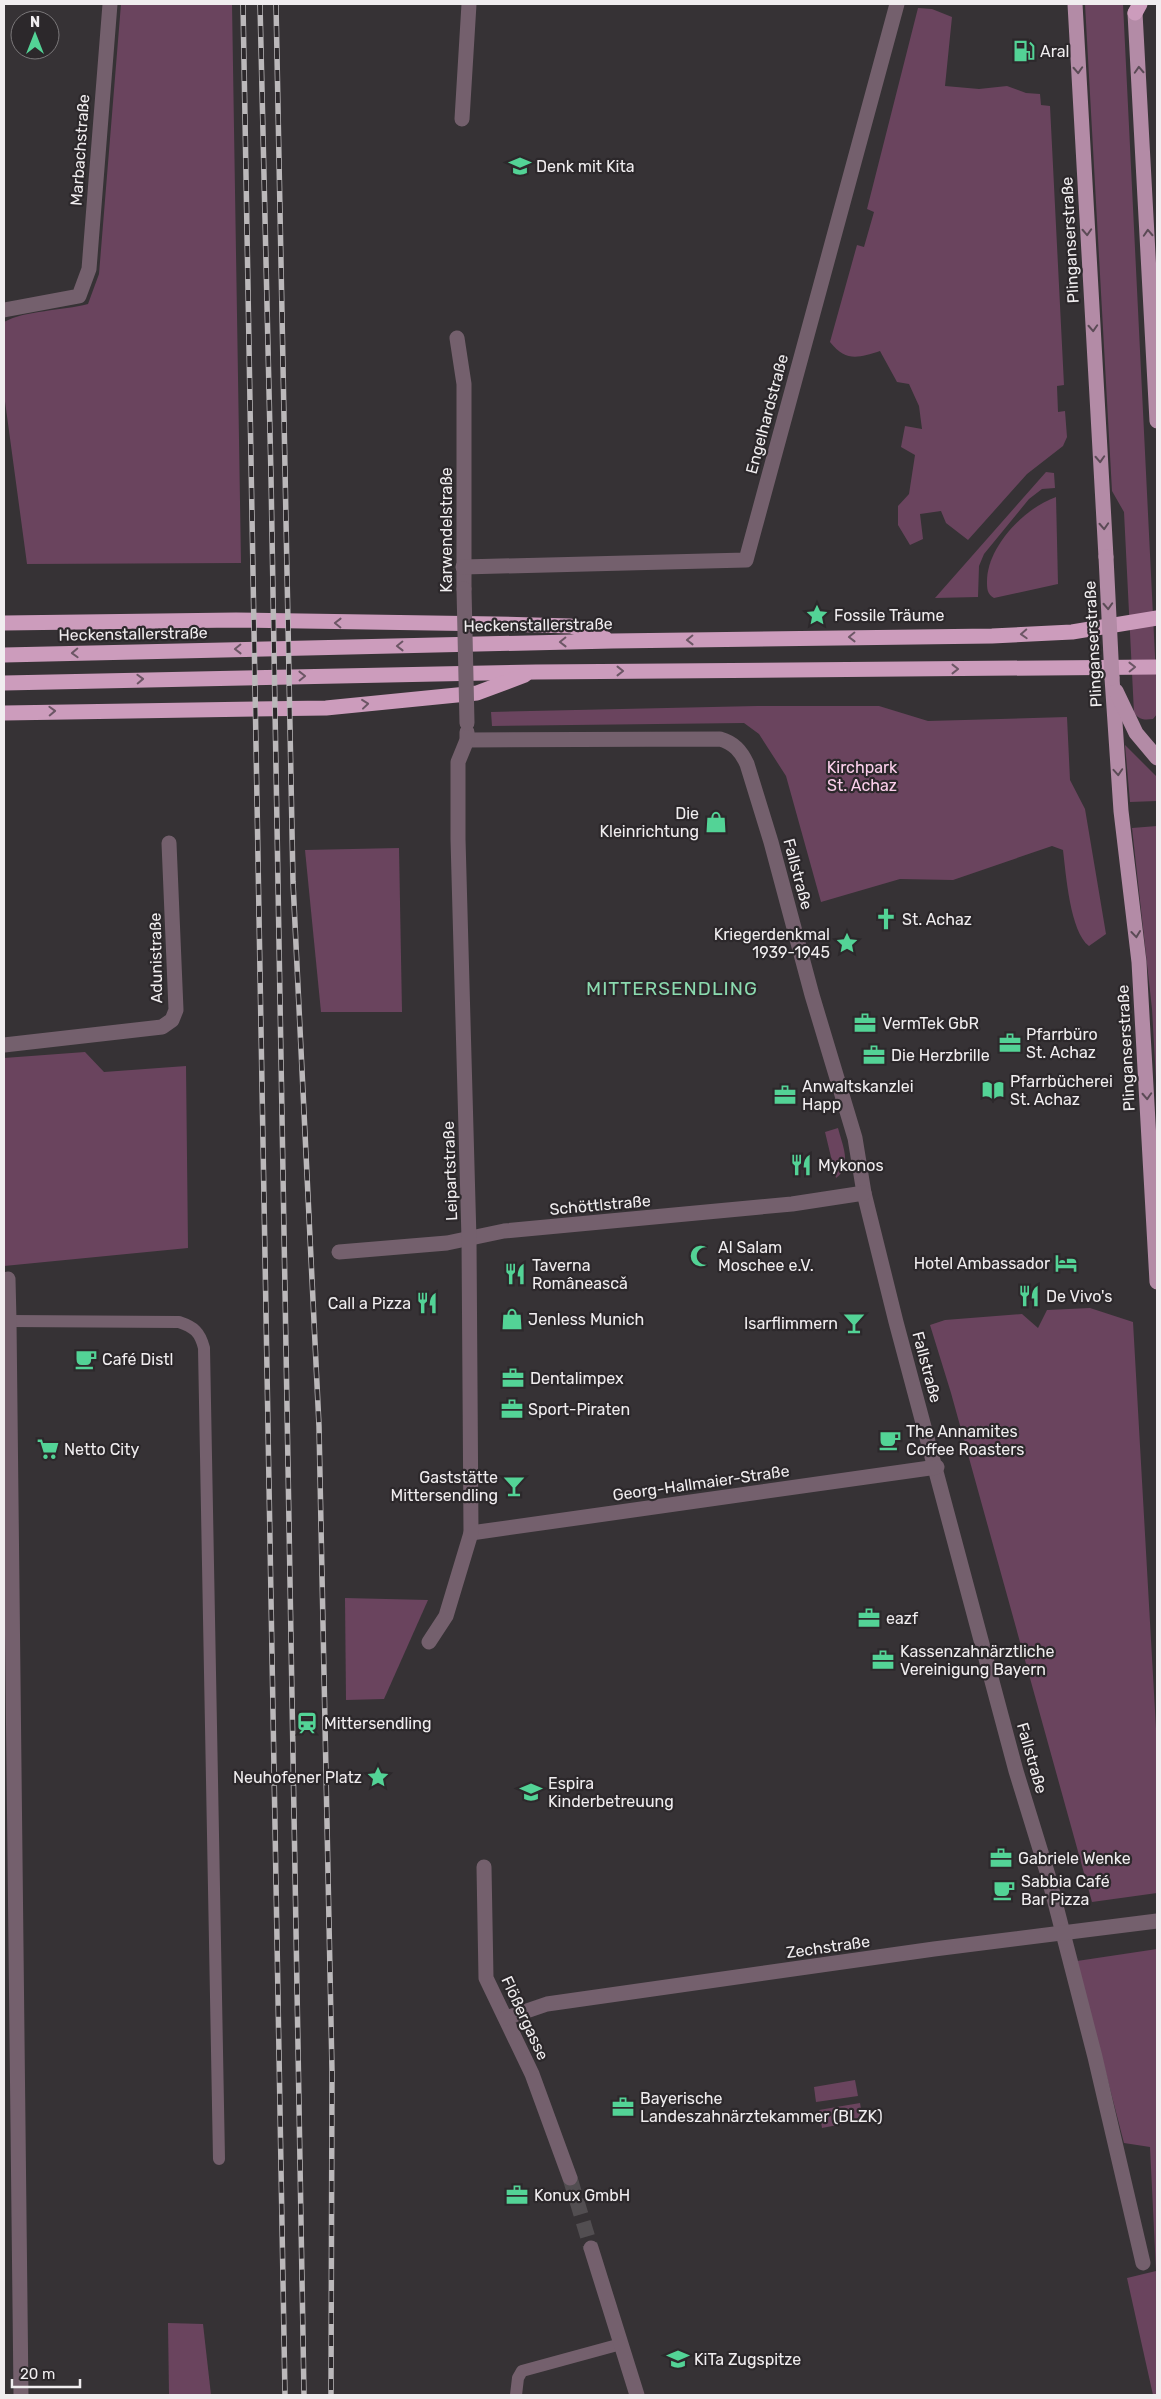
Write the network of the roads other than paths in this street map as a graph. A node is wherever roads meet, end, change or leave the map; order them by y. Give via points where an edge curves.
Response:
1 (110, 4) edge
2 (469, 4) edge
3 (897, 4) edge
4 (1075, 4) edge
5 (1138, 8) edge
6 (462, 119) dead end
7 (4, 310) edge
8 (457, 338) dead end
9 (1157, 421) edge
10 (463, 567) junction
11 (1157, 618) edge
12 (4, 623) edge
13 (612, 641) junction
14 (4, 655) edge
15 (1157, 666) edge
16 (536, 672) junction
17 (1112, 678) junction
18 (4, 683) edge
19 (4, 713) edge
20 (467, 723) joint
21 (467, 740) junction
22 (1157, 758) edge
23 (169, 844) dead end
24 (4, 1045) edge
25 (864, 1193) junction
26 (470, 1239) junction
27 (339, 1252) dead end
28 (6, 1280) edge
29 (1157, 1282) edge
30 (9, 1321) junction
31 (937, 1468) junction
32 (471, 1533) junction
33 (429, 1642) dead end
34 (484, 1867) dead end
35 (1157, 1922) edge
36 (1062, 1932) junction
37 (506, 2018) junction
38 (219, 2159) dead end
39 (570, 2178) tunnel mouth
40 (591, 2248) tunnel mouth
41 (1143, 2263) dead end
42 (621, 2344) junction
43 (20, 2395) edge
44 (516, 2395) edge
45 (637, 2395) edge

1 - 7 street, Marbachstraße via 90,269 79,296
2 - 6 street
3 - 10 street, Engelhardstraße via 746,560
4 -> 17 main road, Plinganserstraße, bridge
9 -> 5 main road
8 - 10 street, Karwendelstraße via 464,384
10 - 20 street, Karwendelstraße, bridge
11 -> 13 highway, Heckenstallerstraße via 1072,632 992,636
13 -> 12 highway via 571,626 236,620
13 -> 14 highway, Heckenstallerstraße
16 -> 15 highway
18 -> 16 highway
19 -> 16 highway via 326,708 477,693
17 - 22 main road via 1130,723
17 -> 29 main road, Plinganserstraße via 1121,811 1139,962
20 - 21 street, Leipartstraße
21 - 25 street, Fallstraße via 706,738 731,742 742,753 771,842 854,1138
21 - 26 street, Leipartstraße via 458,762 458,839
23 - 24 street, Adunistraße via 176,1010 172,1020 162,1027
25 - 26 street, Schöttlstraße via 772,1206 504,1231
25 - 31 street, Fallstraße
26 - 27 street, Schöttlstraße via 447,1244
26 - 32 street, Leipartstraße
28 - 30 street
30 - 38 lane via 179,1322 193,1326 201,1336 204,1348
30 - 43 street
31 - 32 street, Georg-Hallmaier-Straße
31 - 36 street, Fallstraße via 1016,1771
32 - 33 street, Leipartstraße via 446,1616
34 - 37 street, Flößergasse via 485,1970
35 - 36 street, Zechstraße
36 - 37 street, Zechstraße via 547,2004
36 - 41 street, Fallstraße
37 - 39 street, Flößergasse via 532,2074
40 - 42 street
42 - 44 lane via 522,2371
42 - 45 street

